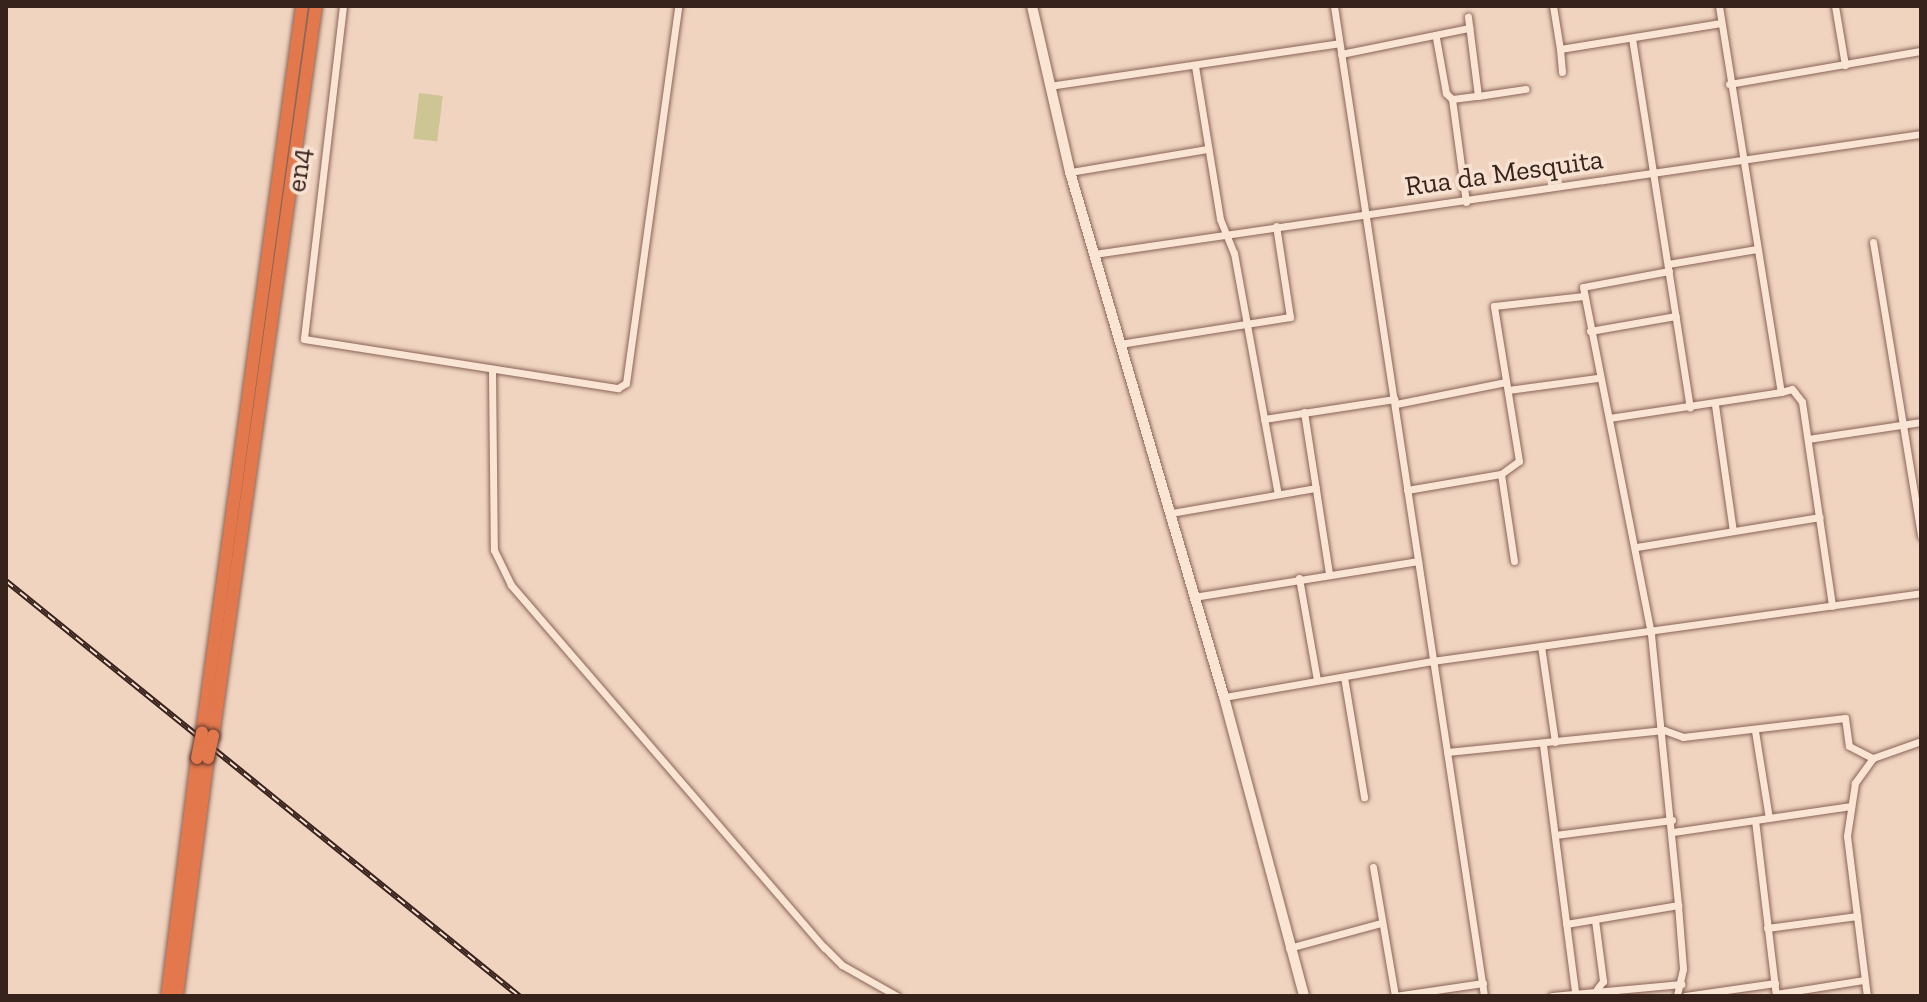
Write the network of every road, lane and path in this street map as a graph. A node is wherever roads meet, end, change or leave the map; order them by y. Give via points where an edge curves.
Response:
1 (302, 6) edge
2 (316, 6) edge
3 (343, 6) edge
4 (678, 6) edge
5 (1334, 6) edge
6 (1553, 6) edge
7 (1719, 6) edge
8 (1835, 6) edge
9 (1035, 7) edge
10 (1468, 17) dead end
11 (1721, 23) junction
12 (1469, 28) junction
13 (1436, 38) junction
14 (1632, 38) junction
15 (1339, 43) junction
16 (1560, 49) junction
17 (1921, 51) edge
18 (1341, 54) junction
19 (1845, 65) junction
20 (1195, 66) junction
21 (1562, 72) dead end
22 (1729, 84) junction
23 (1049, 86) junction
24 (1525, 89) dead end
25 (1478, 96) junction
26 (1452, 99) junction
27 (1921, 134) edge
28 (1208, 149) junction
29 (1741, 159) junction
30 (1070, 172) junction
31 (1653, 174) junction
32 (1466, 202) junction
33 (1367, 215) junction
34 (1276, 226) junction
35 (1226, 233) junction
36 (1873, 242) dead end
37 (1757, 249) junction
38 (1094, 254) junction
39 (1669, 267) junction
40 (1583, 296) junction
41 (1676, 316) junction
42 (1243, 325) junction
43 (1590, 331) junction
44 (1120, 344) junction
45 (492, 371) junction
46 (1597, 378) junction
47 (1507, 386) junction
48 (1781, 392) junction
49 (1395, 402) junction
50 (1715, 405) junction
51 (1690, 407) junction
52 (1304, 412) junction
53 (1609, 418) junction
54 (1264, 419) junction
55 (1921, 422) edge
56 (1903, 425) junction
57 (1808, 439) junction
58 (1501, 474) junction
59 (1316, 488) junction
60 (1407, 490) junction
61 (1278, 494) junction
62 (1171, 513) junction
63 (1820, 517) junction
64 (1733, 531) junction
65 (1921, 536) edge
66 (1637, 547) junction
67 (1418, 561) junction
68 (1514, 561) dead end
69 (1329, 574) junction
70 (1299, 578) junction
71 (1921, 593) edge
72 (1194, 597) junction
73 (1832, 606) junction
74 (1651, 634) junction
75 (1541, 646) junction
76 (1432, 661) junction
77 (1344, 677) junction
78 (1317, 680) junction
79 (1224, 697) junction
80 (1664, 730) junction
81 (1755, 731) junction
82 (207, 734) junction
83 (1921, 741) edge
84 (1555, 742) junction
85 (1543, 745) junction
86 (1447, 752) junction
87 (202, 758) junction
88 (1873, 758) junction
89 (1364, 797) dead end
90 (1851, 806) junction
91 (1769, 818) junction
92 (1672, 820) junction
93 (1755, 820) junction
94 (1673, 832) junction
95 (1555, 835) junction
96 (1373, 867) dead end
97 (1678, 905) junction
98 (1857, 916) junction
99 (1595, 920) junction
100 (1381, 923) junction
101 (1566, 924) junction
102 (1767, 928) junction
103 (1289, 948) junction
104 (1863, 980) junction
105 (1483, 983) junction
106 (1775, 983) junction
107 (1681, 984) junction
108 (1597, 989) junction
109 (1575, 993) junction
110 (1776, 995) edge
111 (167, 996) edge
112 (177, 996) edge
113 (897, 996) edge
114 (1304, 996) edge
115 (1484, 996) edge
116 (1552, 996) edge
117 (1677, 996) edge
118 (1685, 996) edge
119 (1867, 996) edge

1 - 82 highway
2 - 82 highway via 217,714
3 - 45 street, en4 via 304,339
4 - 45 street via 626,383 618,388
5 - 15 street
6 - 16 street
7 - 11 street
8 - 19 street
9 - 23 street
10 - 12 street
11 - 14 street
11 - 22 street
12 - 13 street
12 - 25 street
13 - 18 street
13 - 26 street via 1446,93
14 - 16 street
14 - 31 street
15 - 18 street
15 - 20 street
16 - 21 street
17 - 19 street
18 - 33 street
19 - 22 street
20 - 23 street
20 - 28 street
22 - 29 street
23 - 30 street
24 - 25 street
25 - 26 street
26 - 32 street
27 - 29 street, Rua da Mesquita
28 - 30 street
28 - 35 street
29 - 31 street, Rua da Mesquita
29 - 37 street
30 - 38 street
31 - 32 street, Rua da Mesquita
31 - 39 street
32 - 33 street, Rua da Mesquita
33 - 34 street, Rua da Mesquita
33 - 49 street
34 - 35 street, Rua da Mesquita
34 - 42 street via 1290,317
35 - 38 street, Rua da Mesquita
35 - 42 street via 1234,253
36 - 56 street
37 - 39 street
37 - 48 street
38 - 44 street
39 - 40 street via 1589,284
39 - 41 street
40 - 43 street
40 - 47 street via 1494,306
41 - 43 street
41 - 51 street
42 - 44 street
42 - 54 street
43 - 46 street
44 - 62 street
45 - 113 street via 494,550 511,585 824,947 842,965
46 - 47 street
46 - 53 street
47 - 49 street
47 - 58 street via 1520,457
48 - 50 street
48 - 57 street via 1798,394
49 - 52 street
49 - 60 street
50 - 51 street
50 - 64 street
51 - 53 street
52 - 54 street
52 - 59 street
53 - 66 street
54 - 61 street
55 - 56 street
56 - 57 street
56 - 65 street
57 - 63 street
58 - 60 street
58 - 68 street
59 - 61 street
59 - 69 street
60 - 67 street
61 - 62 street
62 - 72 street
63 - 64 street
63 - 73 street
64 - 66 street
66 - 74 street
67 - 69 street
67 - 76 street
69 - 70 street
70 - 72 street
70 - 78 street
71 - 73 street
72 - 79 street
73 - 74 street
74 - 75 street
74 - 80 street
75 - 76 street
75 - 84 street
76 - 77 street
76 - 86 street
77 - 78 street
77 - 89 street
78 - 79 street
79 - 103 street
80 - 81 street via 1683,737
80 - 84 street
80 - 92 street
81 - 88 street via 1843,717 1849,746
81 - 91 street
82 - 87 highway, bridge
83 - 88 street
84 - 85 street
85 - 86 street
85 - 95 street
86 - 105 street
87 - 111 highway
87 - 112 highway
88 - 90 street via 1855,783
90 - 91 street
90 - 98 street via 1847,836
91 - 93 street
92 - 94 street
92 - 95 street
93 - 94 street
93 - 102 street
94 - 97 street
95 - 101 street
96 - 100 street
97 - 99 street
97 - 107 street
98 - 102 street
98 - 104 street
99 - 101 street
99 - 108 street via 1603,981
100 - 103 street
100 - 105 street via 1395,996
101 - 109 street
102 - 106 street
103 - 114 street
104 - 110 street
104 - 119 street
105 - 115 street
106 - 110 street
106 - 118 street
107 - 108 street
107 - 117 street
108 - 109 street
109 - 116 street

